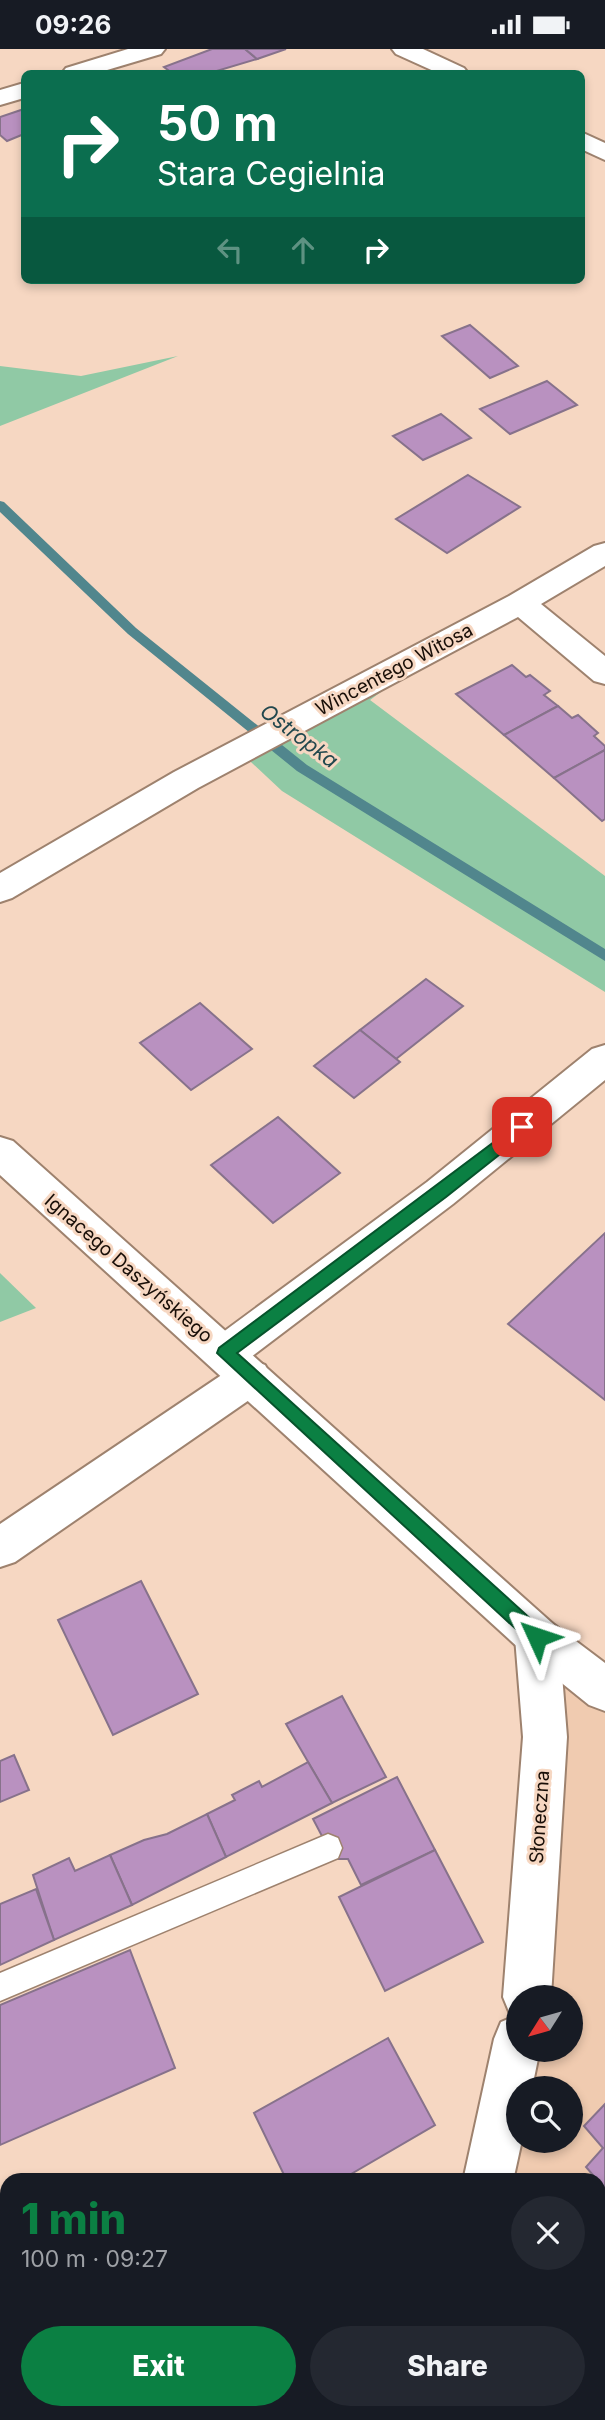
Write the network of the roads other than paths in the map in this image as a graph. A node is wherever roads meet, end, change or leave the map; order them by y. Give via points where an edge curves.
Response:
1 (153, 49) edge
2 (404, 49) edge
3 (84, 70) edge
4 (450, 70) edge
5 (21, 91) edge
6 (0, 98) edge
7 (585, 141) edge
8 (605, 153) edge
9 (605, 553) edge
10 (520, 603) junction
11 (605, 673) edge
12 (0, 889) edge
13 (605, 1059) edge
14 (0, 1152) edge
15 (238, 1365) junction
16 (0, 1548) edge
17 (537, 1637) junction
18 (605, 1690) edge
19 (328, 1848) dead end
20 (528, 1985) edge
21 (0, 1987) edge
22 (513, 2062) edge
23 (490, 2173) edge

1 - 3 street
2 - 4 street
5 - 6 street
7 - 8 street
9 - 10 street, Wincentego Witosa
10 - 11 street
10 - 12 street, Wincentego Witosa via 231,755
13 - 15 street
14 - 15 street, Ignacego Daszyńskiego
15 - 16 street
15 - 17 street, Ignacego Daszyńskiego
17 - 18 street, Ignacego Daszyńskiego
17 - 20 street, Słoneczna via 545,1737
19 - 21 lane
22 - 23 street

